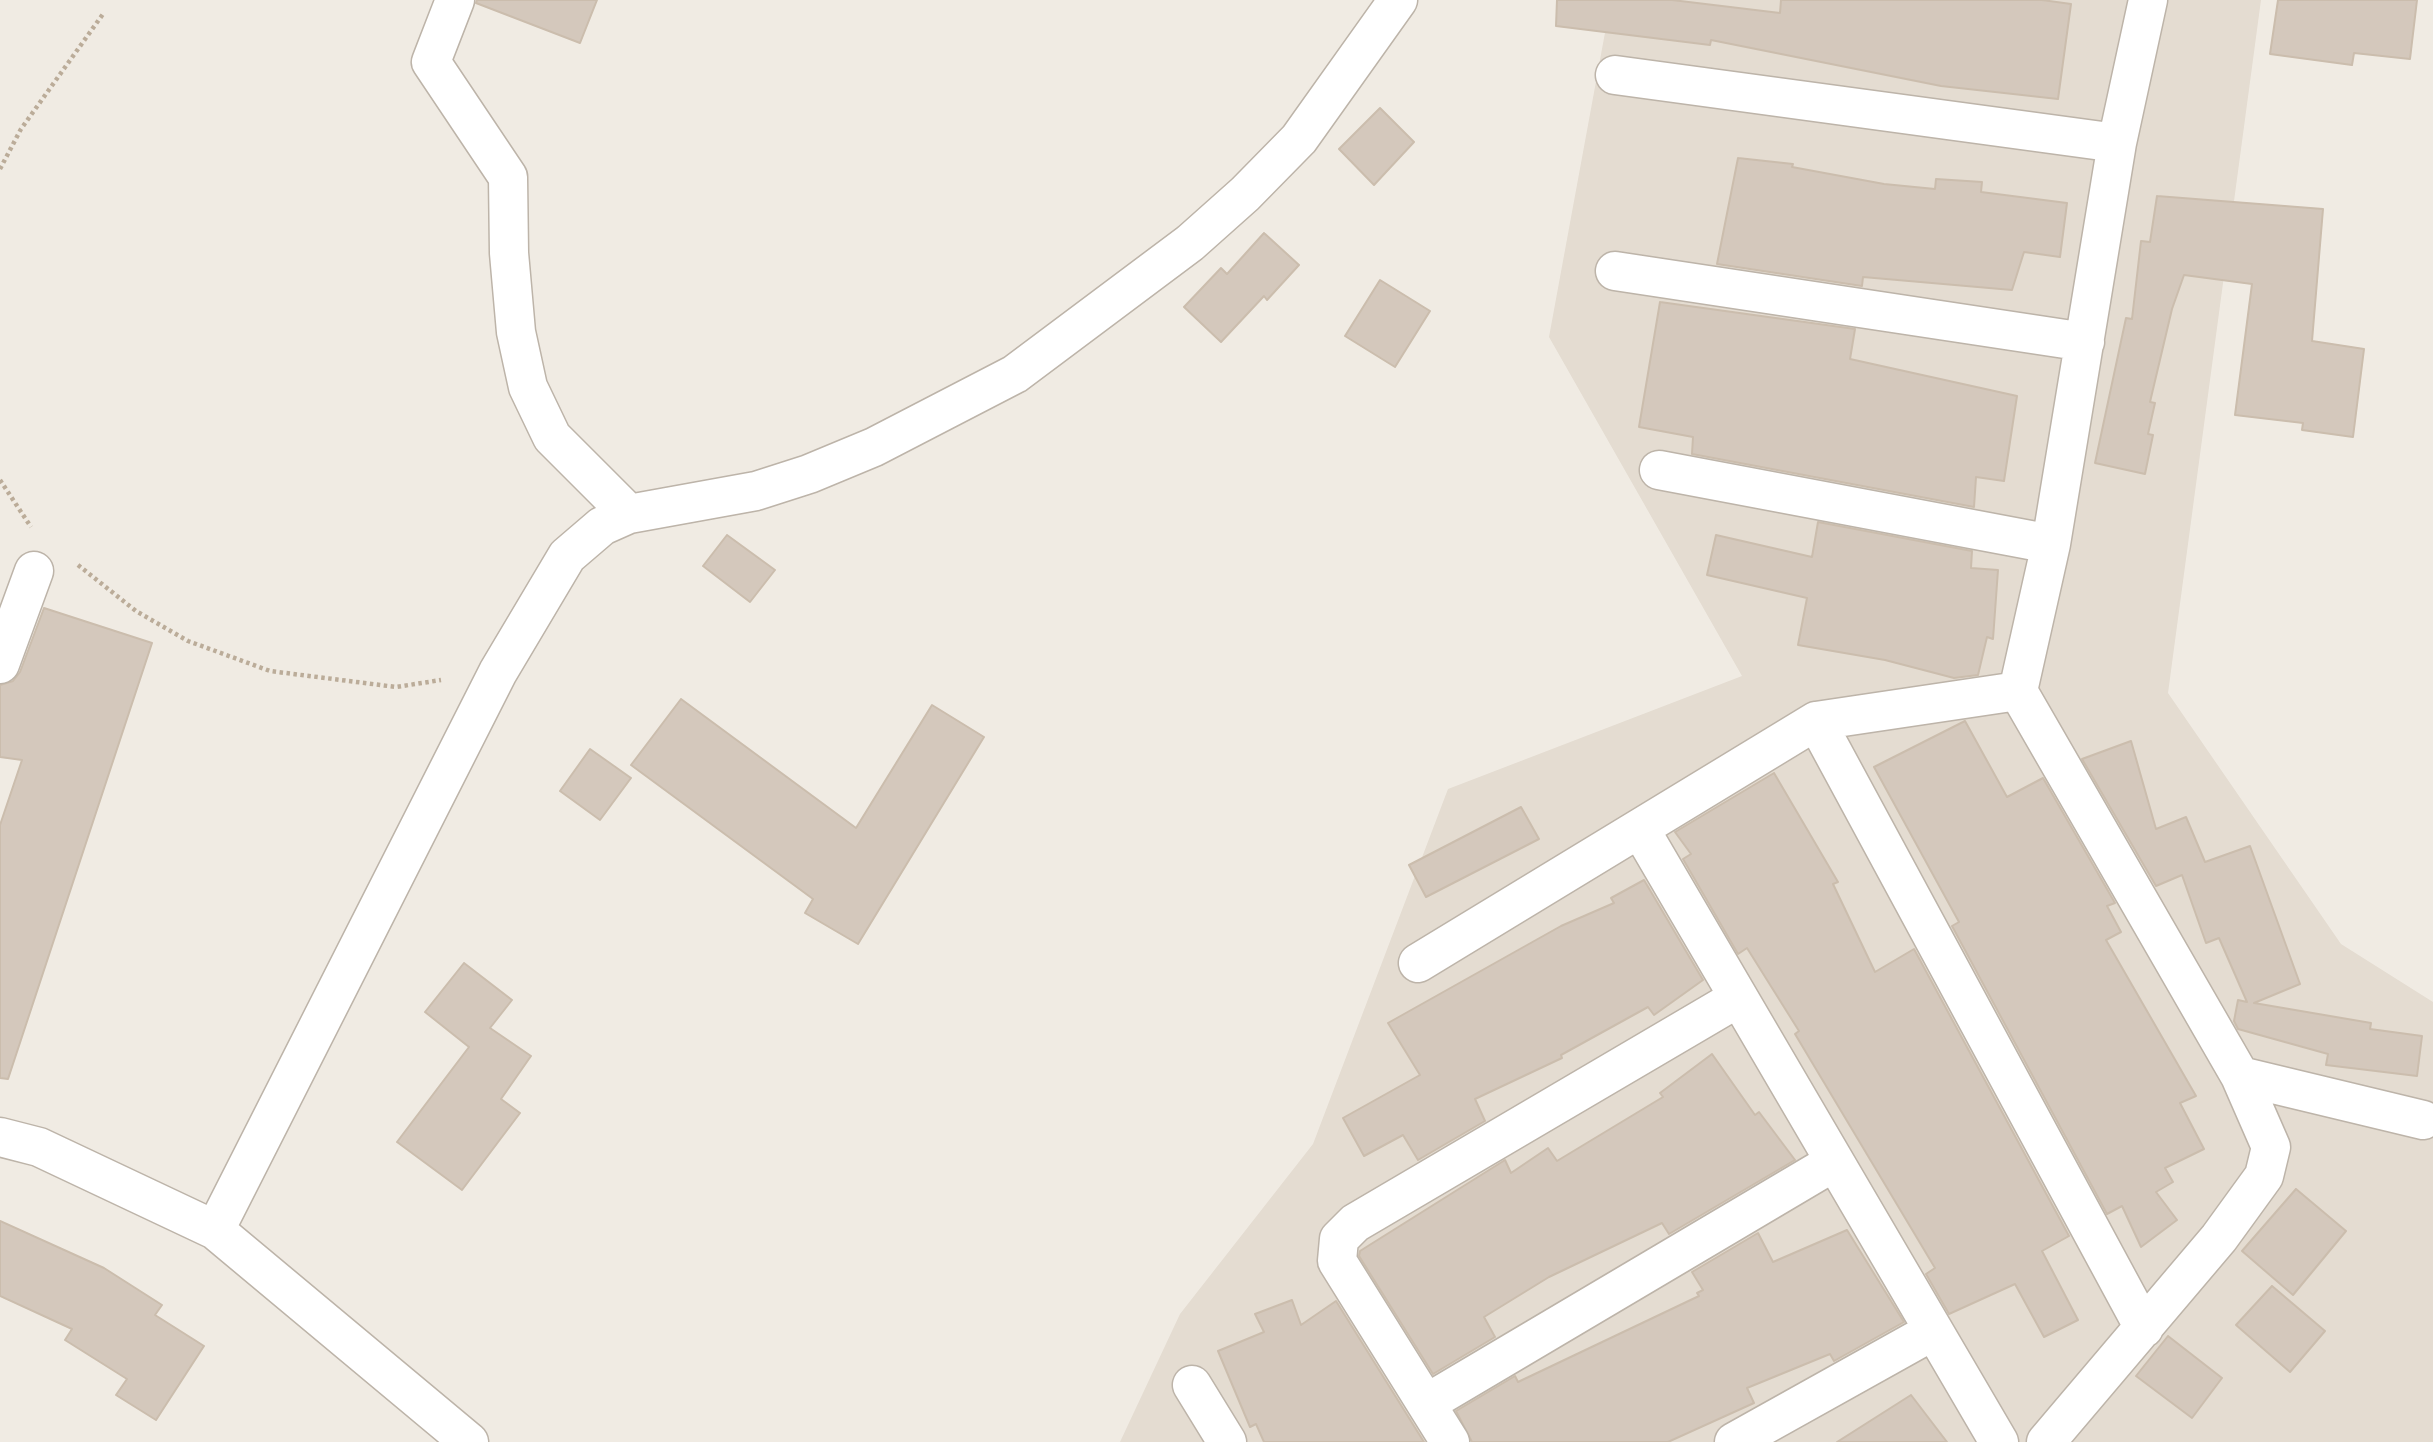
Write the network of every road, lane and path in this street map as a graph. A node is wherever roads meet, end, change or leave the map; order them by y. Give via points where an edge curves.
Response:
1 (455, 0) edge
2 (1398, 0) edge
3 (2148, 0) edge
4 (103, 14) dead end
5 (1615, 75) dead end
6 (2117, 143) junction
7 (0, 169) edge
8 (1615, 271) dead end
9 (2085, 342) junction
10 (1659, 470) dead end
11 (0, 480) edge
12 (629, 514) junction
13 (2051, 544) junction
14 (37, 553) joint
15 (72, 560) dead end
16 (0, 664) edge
17 (498, 672) junction
18 (2018, 691) junction
19 (1816, 721) junction
20 (1640, 829) junction
21 (1418, 963) dead end
22 (1738, 998) junction
23 (2240, 1076) junction
24 (2423, 1120) dead end
25 (0, 1137) edge
26 (1834, 1163) junction
27 (215, 1230) junction
28 (2144, 1328) junction
29 (1933, 1331) junction
30 (1192, 1385) dead end
31 (1427, 1403) junction
32 (469, 1442) edge
33 (1227, 1442) edge
34 (1450, 1442) edge
35 (1734, 1442) edge
36 (1999, 1442) edge
37 (2046, 1442) edge

1 - 12 street via 431,62 508,177 516,332 528,387 552,437
2 - 12 street via 1299,139 1245,194 1190,243 1015,374 809,474 756,491
3 - 6 street
4 - 7 path via 21,129
5 - 6 street
6 - 9 street
8 - 9 street
9 - 13 street
10 - 13 street
11 - 14 path via 29,526
12 - 17 street via 602,526 567,556
13 - 18 street
14 - 16 street
15 - 17 path via 136,611 188,641 270,671 396,687
17 - 27 street
18 - 19 street
18 - 23 street
19 - 20 street
19 - 28 street
20 - 21 street
20 - 22 street
22 - 26 street
22 - 31 street via 1355,1223 1339,1239 1337,1261
23 - 24 street
23 - 28 street via 2271,1147 2264,1176
25 - 27 street via 39,1147
26 - 29 street
26 - 31 street
27 - 32 street
28 - 37 street
29 - 35 street
29 - 36 street
30 - 33 street
31 - 34 street

